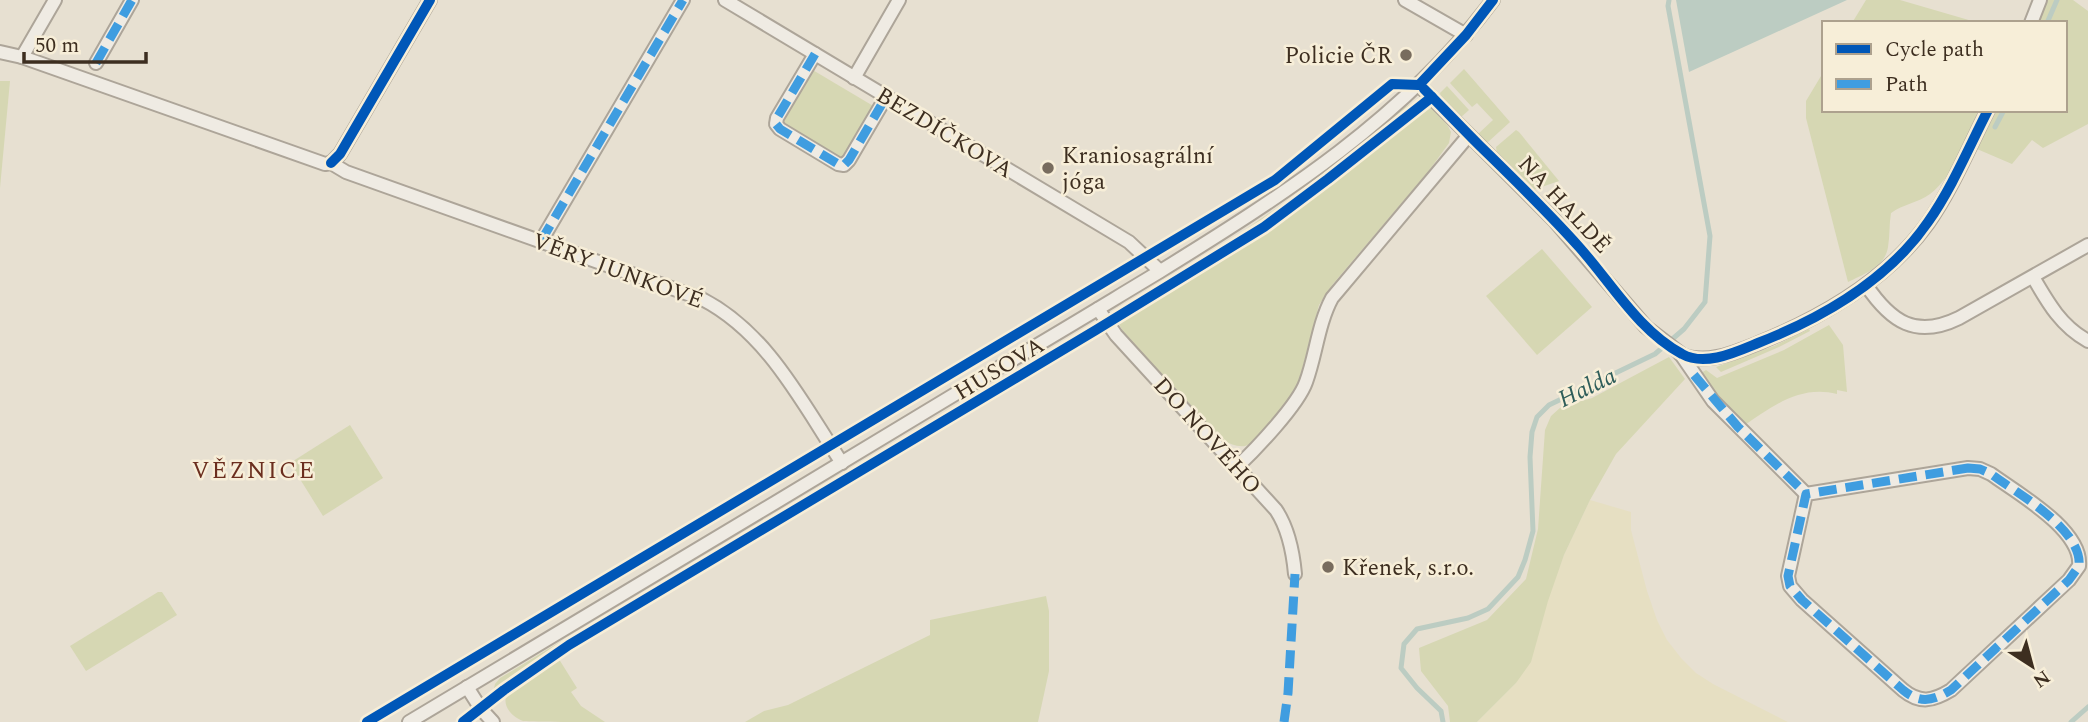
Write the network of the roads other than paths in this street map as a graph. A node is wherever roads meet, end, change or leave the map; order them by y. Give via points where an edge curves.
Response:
1 (55, 0) edge
2 (132, 0) edge
3 (430, 0) edge
4 (682, 0) edge
5 (725, 0) edge
6 (899, 0) edge
7 (1405, 0) edge
8 (1493, 0) edge
9 (2040, 0) edge
10 (2032, 21) edge
11 (1466, 35) junction
12 (0, 52) edge
13 (815, 54) junction
14 (22, 57) junction
15 (96, 63) dead end
16 (854, 78) junction
17 (1419, 85) junction
18 (886, 97) junction
19 (1987, 112) edge
20 (1469, 135) junction
21 (331, 163) junction
22 (541, 241) junction
23 (2088, 245) edge
24 (1160, 271) junction
25 (2032, 277) junction
26 (1866, 285) junction
27 (1098, 309) junction
28 (2088, 341) edge
29 (1680, 353) junction
30 (842, 463) junction
31 (1237, 467) junction
32 (1806, 494) junction
33 (1295, 574) dead end
34 (467, 687) junction
35 (409, 722) edge
36 (493, 722) edge

1 - 14 street
2 - 15 street
3 - 21 street
4 - 22 street
5 - 13 street, BEZDÍČKOVA
6 - 16 street
7 - 11 street
8 - 11 street, HUSOVA
9 - 10 street
11 - 17 street, HUSOVA
12 - 14 street, VĚRY JUNKOVÉ
13 - 16 street, BEZDÍČKOVA
13 - 18 street via 776,121 777,127 803,143 844,164
14 - 21 street, VĚRY JUNKOVÉ
16 - 18 street, BEZDÍČKOVA
17 - 20 street, NA HALDĚ
17 - 24 street, HUSOVA via 1312,173
18 - 24 street, BEZDÍČKOVA via 1129,242
19 - 26 street via 1927,224
20 - 29 street, NA HALDĚ via 1554,220 1653,333
20 - 31 street via 1332,298 1301,393
21 - 22 street, VĚRY JUNKOVÉ
22 - 30 street, VĚRY JUNKOVÉ via 702,299 730,315 769,353
23 - 25 street
24 - 27 street, HUSOVA
25 - 26 street via 1959,318 1927,328 1898,320
25 - 28 street via 2069,330
26 - 29 street via 1798,325 1741,350 1709,359
27 - 30 street, HUSOVA
27 - 31 street, DO NOVÉHO via 1116,335
29 - 32 street, NA HALDĚ via 1713,401
30 - 34 street, HUSOVA
31 - 33 street, DO NOVÉHO via 1281,518
32 - 32 street via 1788,572 1790,586 1916,699 1929,700 1951,690 2079,566 2077,550 2064,529 1980,469
34 - 35 street, HUSOVA
34 - 36 street

